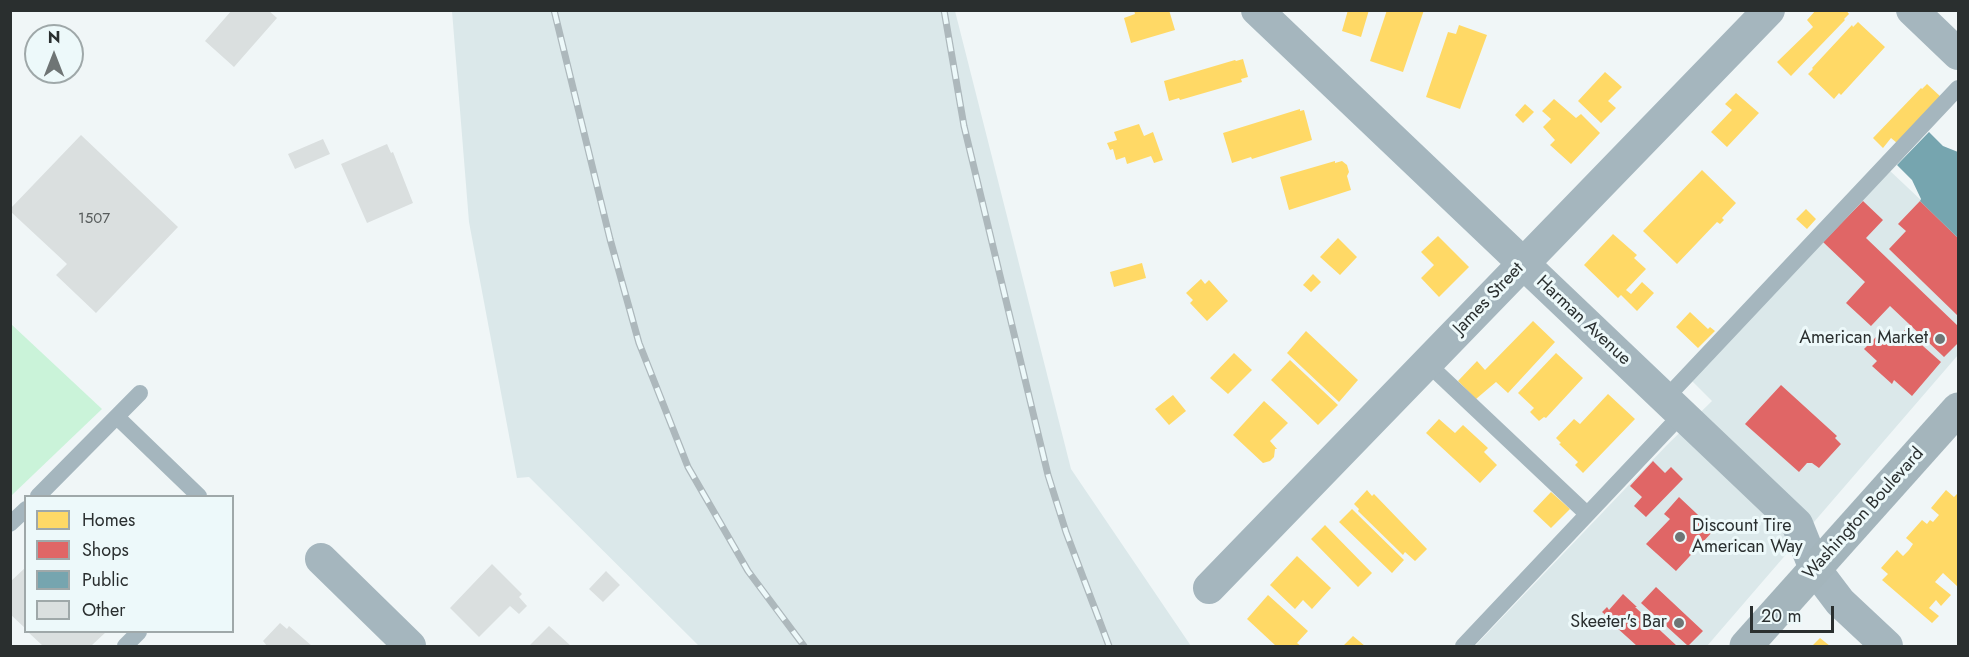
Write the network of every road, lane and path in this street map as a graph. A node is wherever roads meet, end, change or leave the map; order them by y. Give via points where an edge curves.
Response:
1 (1257, 10) edge
2 (1769, 10) edge
3 (1912, 10) edge
4 (1959, 54) edge
5 (1959, 88) edge
6 (1523, 264) junction
7 (1427, 363) junction
8 (140, 393) dead end
9 (1674, 406) junction
10 (1959, 409) edge
11 (117, 417) junction
12 (39, 495) edge
13 (198, 495) edge
14 (24, 511) edge
15 (1587, 514) junction
16 (10, 524) edge
17 (321, 559) dead end
18 (1815, 569) junction
19 (1209, 588) dead end
20 (137, 633) edge
21 (124, 646) edge
22 (410, 646) edge
23 (1463, 646) edge
24 (1746, 646) edge
25 (1887, 646) edge

1 - 6 street, Harman Avenue
2 - 6 street, James Street
3 - 4 street
5 - 9 lane
6 - 7 street, James Street
6 - 9 street, Harman Avenue
7 - 15 lane
7 - 19 street, James Street
8 - 11 lane
9 - 15 lane
9 - 18 street, Harman Avenue via 1797,524
10 - 18 main road, Washington Boulevard
11 - 12 lane
11 - 13 lane
14 - 16 lane
15 - 23 lane
17 - 22 street
18 - 24 main road, Washington Boulevard
18 - 25 street, Harman Avenue via 1840,602
20 - 21 lane

